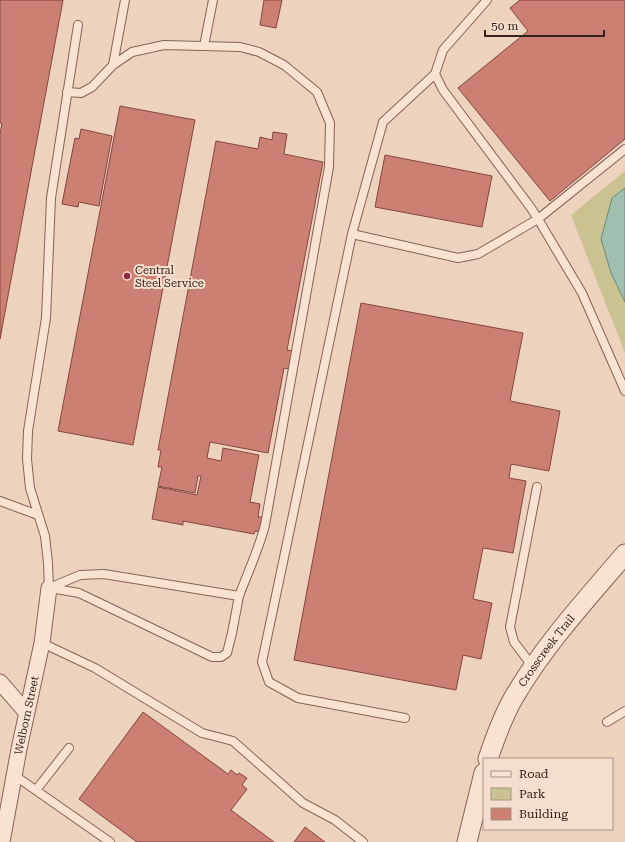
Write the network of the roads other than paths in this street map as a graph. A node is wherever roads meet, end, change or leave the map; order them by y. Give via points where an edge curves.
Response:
1 (125, 0) edge
2 (213, 0) edge
3 (487, 0) edge
4 (78, 25) dead end
5 (204, 46) junction
6 (114, 65) junction
7 (435, 74) junction
8 (67, 92) junction
9 (625, 149) edge
10 (538, 220) junction
11 (352, 234) junction
12 (625, 390) edge
13 (537, 487) dead end
14 (0, 500) edge
15 (38, 515) junction
16 (625, 554) edge
17 (49, 588) junction
18 (239, 596) junction
19 (42, 643) junction
20 (533, 667) junction
21 (0, 682) edge
22 (625, 711) edge
23 (26, 712) junction
24 (405, 718) dead end
25 (607, 722) dead end
26 (69, 748) dead end
27 (488, 758) edge
28 (14, 775) junction
29 (483, 778) edge
30 (36, 790) junction
31 (2, 842) edge
32 (110, 842) edge
33 (363, 842) edge
34 (467, 842) edge

1 - 6 lane
2 - 5 lane
3 - 7 lane via 443,50
4 - 8 lane
5 - 6 lane via 164,45 132,52
5 - 18 lane via 240,47 259,52 284,65 317,92 330,123 329,167 265,525 261,544
6 - 8 lane via 92,87 81,93
7 - 10 lane via 443,90
7 - 11 lane via 383,122
8 - 15 lane via 51,198 46,318 28,431 30,488
9 - 10 lane
10 - 11 lane via 478,254 458,258
10 - 12 lane via 582,293
11 - 24 lane via 262,662 269,682 298,698
13 - 20 lane via 510,627 514,642
14 - 15 lane
15 - 17 lane via 45,536
16 - 20 street, Crosscreek Trail via 559,631
17 - 18 lane via 80,575 104,574
17 - 18 lane via 79,593 212,657 221,657 227,653
17 - 19 street, Welborn Street
19 - 23 street, Welborn Street
19 - 33 lane via 95,668 202,733 233,741 303,803 335,820
20 - 27 street, Crosscreek Trail via 513,698
21 - 23 street
22 - 25 lane
23 - 28 street, Welborn Street
26 - 30 lane
28 - 30 lane
28 - 31 street, Welborn Street
29 - 34 street
30 - 32 lane

